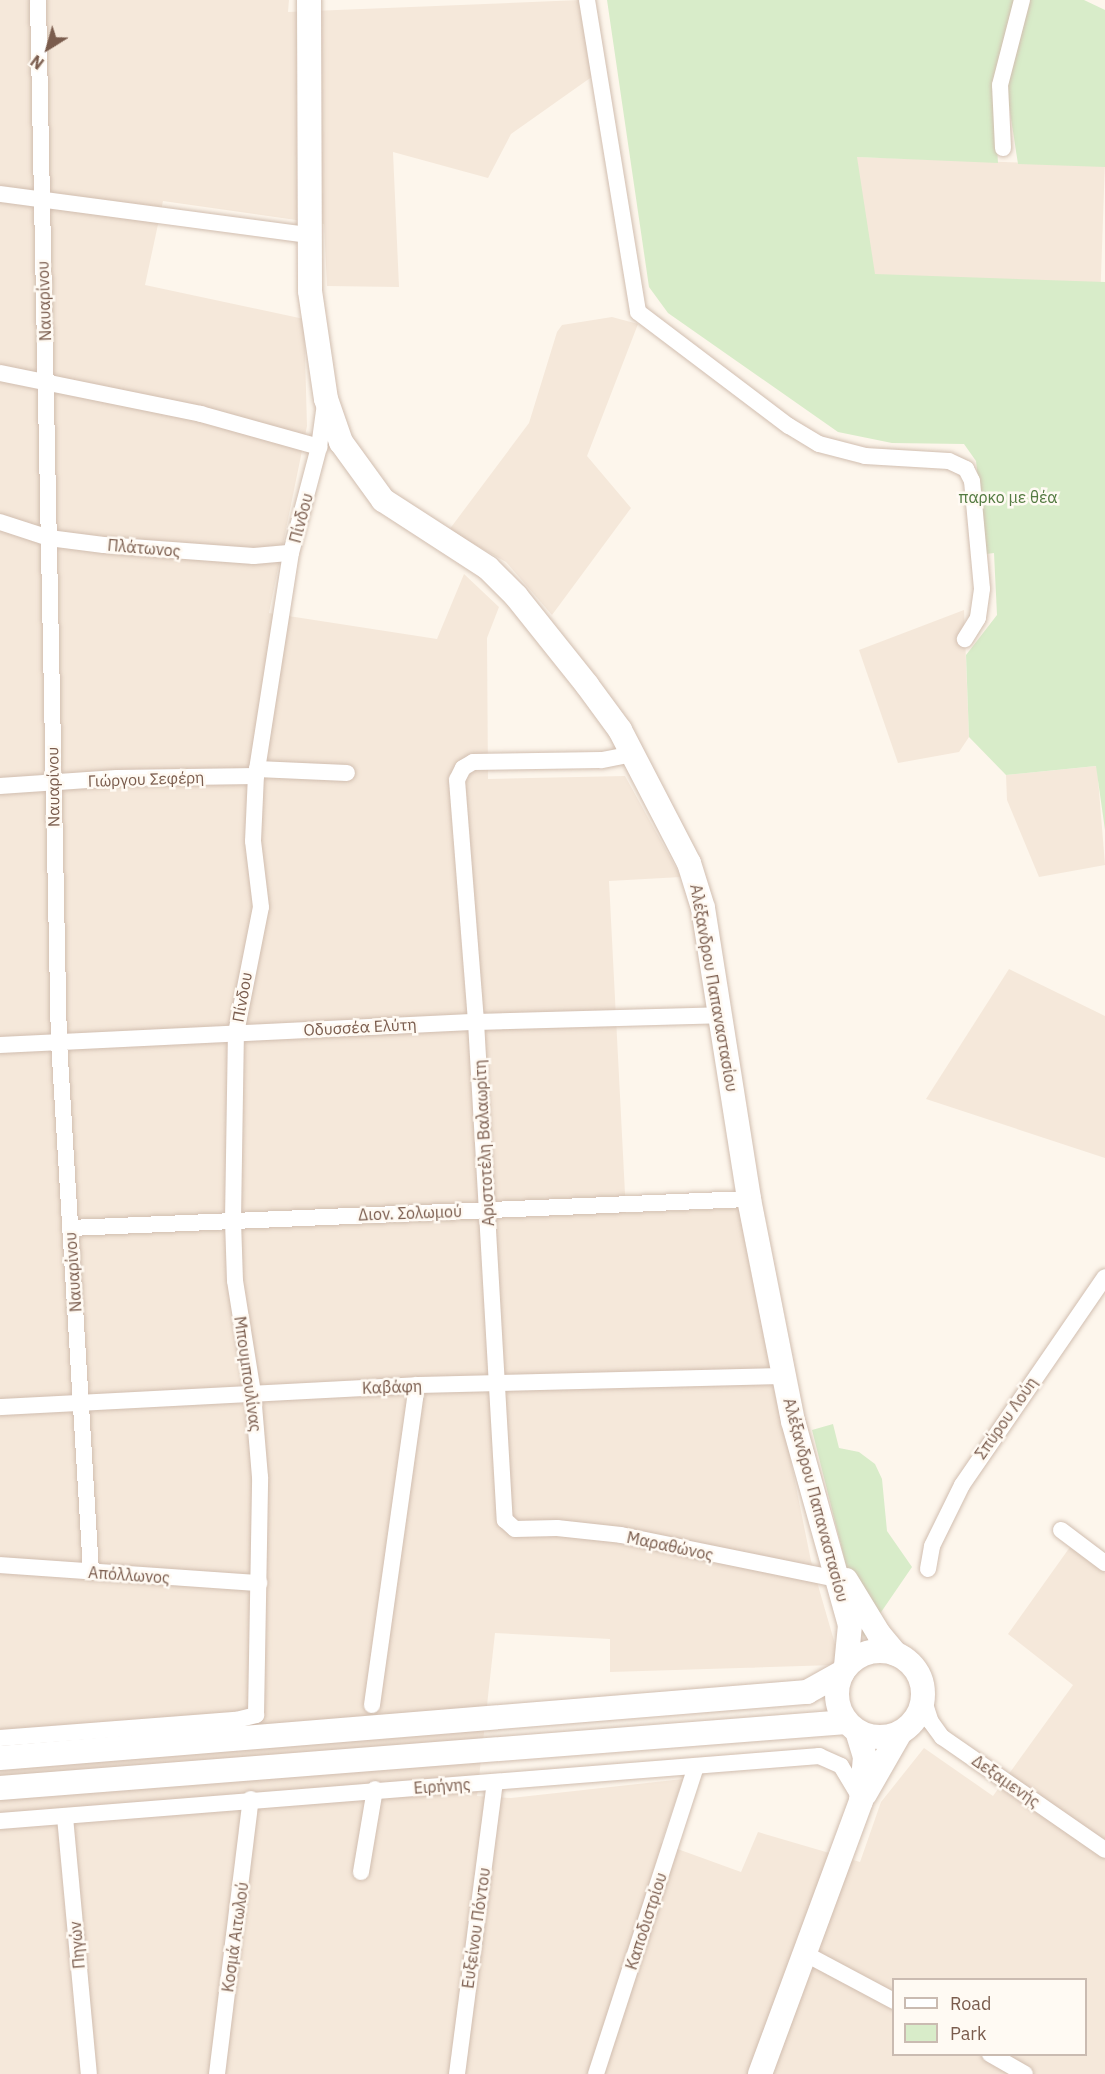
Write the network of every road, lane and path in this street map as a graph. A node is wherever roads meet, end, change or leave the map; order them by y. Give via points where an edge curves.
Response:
1 (38, 0) edge
2 (309, 0) edge
3 (587, 0) edge
4 (1022, 0) edge
5 (1003, 148) dead end
6 (0, 194) edge
7 (41, 200) junction
8 (308, 235) junction
9 (0, 373) edge
10 (46, 381) junction
11 (326, 399) junction
12 (320, 447) junction
13 (0, 522) edge
14 (49, 538) junction
15 (291, 553) junction
16 (965, 639) dead end
17 (633, 754) junction
18 (257, 773) junction
19 (347, 773) dead end
20 (52, 782) junction
21 (0, 786) edge
22 (720, 1015) junction
23 (476, 1022) junction
24 (236, 1033) junction
25 (59, 1042) junction
26 (0, 1045) edge
27 (750, 1199) junction
28 (488, 1210) junction
29 (232, 1220) junction
30 (70, 1228) junction
31 (1105, 1277) edge
32 (784, 1376) junction
33 (496, 1383) junction
34 (417, 1386) junction
35 (253, 1393) junction
36 (83, 1402) junction
37 (0, 1407) edge
38 (505, 1520) joint
39 (1061, 1530) dead end
40 (831, 1555) junction
41 (1105, 1563) edge
42 (0, 1565) edge
43 (928, 1569) dead end
44 (91, 1572) junction
45 (838, 1579) junction
46 (259, 1583) junction
47 (896, 1654) junction
48 (844, 1669) junction
49 (923, 1698) junction
50 (372, 1705) dead end
51 (852, 1726) junction
52 (900, 1733) junction
53 (0, 1738) edge
54 (0, 1758) edge
55 (696, 1767) junction
56 (495, 1783) junction
57 (0, 1788) edge
58 (375, 1789) junction
59 (251, 1799) junction
60 (861, 1801) junction
61 (65, 1817) junction
62 (0, 1821) edge
63 (1105, 1850) edge
64 (361, 1872) dead end
65 (804, 1953) junction
66 (892, 2000) edge
67 (992, 2056) edge
68 (89, 2074) edge
69 (217, 2074) edge
70 (457, 2074) edge
71 (596, 2074) edge
72 (760, 2074) edge
73 (1025, 2074) edge

1 - 7 street, Ναυαρίνου
2 - 8 street, Πίνδου
3 - 16 street via 638,312 819,444 865,456 949,461 966,469 972,481 982,589 978,618
4 - 5 street via 1000,85
6 - 7 street
7 - 8 street
7 - 10 street, Ναυαρίνου
8 - 11 street, Πίνδου via 315,329
9 - 10 street
10 - 12 street via 201,414
10 - 14 street, Ναυαρίνου
11 - 12 street, Πίνδου
11 - 17 street, Αλέξανδρου Παπαναστασίου via 341,442 383,500 488,568 516,596 587,685
12 - 15 street, Πίνδου
13 - 14 street, Πλάτωνος
14 - 15 street, Πλάτωνος via 219,554
14 - 20 street, Ναυαρίνου
15 - 18 street, Πίνδου
17 - 22 street, Αλέξανδρου Παπαναστασίου via 695,879
17 - 23 street, Αριστοτέλη Βαλαωρίτη via 601,760 473,762 463,768 457,780
18 - 19 street, Γιώργου Σεφέρη
18 - 20 street, Γιώργου Σεφέρη
18 - 24 street, Πίνδου via 253,841 261,907
20 - 21 street, Γιώργου Σεφέρη
20 - 25 street, Ναυαρίνου
22 - 23 street, Οδυσσέα Ελύτη
22 - 27 street, Αλέξανδρου Παπαναστασίου
23 - 24 street, Οδυσσέα Ελύτη
23 - 28 street, Αριστοτέλη Βαλαωρίτη
24 - 25 street, Οδυσσέα Ελύτη
24 - 29 street, Μπουμπουλίνας
25 - 26 street, Οδυσσέα Ελύτη
25 - 30 street, Ναυαρίνου
27 - 28 street, Διον. Σολωμού
27 - 32 street, Αλέξανδρου Παπαναστασίου
28 - 29 street, Διον. Σολωμού
28 - 33 street, Αριστοτέλη Βαλαωρίτη
29 - 30 street, Διον. Σολωμού
29 - 35 street, Μπουμπουλίνας via 242,1336
30 - 36 street, Ναυαρίνου
31 - 43 street, Σπύρου Λούη via 962,1485 932,1546
32 - 33 street, Καβάφη
32 - 40 street, Αλέξανδρου Παπαναστασίου via 805,1471
33 - 34 street, Καβάφη
33 - 38 street, Αριστοτέλη Βαλαωρίτη
34 - 35 street, Καβάφη
34 - 50 street
35 - 36 street, Καβάφη
35 - 46 street, Μπουμπουλίνας via 260,1477
36 - 37 street, Καβάφη
36 - 44 street, Ναυαρίνου
38 - 45 street, Μαραθώνος via 515,1529 557,1528 621,1535
39 - 41 street
40 - 45 street, Αλέξανδρου Παπαναστασίου
40 - 47 street via 879,1634
42 - 44 street, Απόλλωνος
44 - 46 street, Απόλλωνος
45 - 48 street, Αλέξανδρου Παπαναστασίου via 851,1639
46 - 53 street, Μπουμπουλίνας via 256,1715 236,1720
47 - 48 street via 869,1652
47 - 49 street via 917,1672
48 - 51 street via 836,1694
48 - 54 street via 807,1692
49 - 52 street via 912,1724
49 - 63 street, Δεξαμενής via 931,1722 942,1737
51 - 52 street via 871,1737
51 - 57 street
51 - 60 street via 865,1757
52 - 60 street
55 - 56 street, Ειρήνης
55 - 60 street, Ειρήνης via 819,1756 841,1766
55 - 71 street, Καποδιστρίου
56 - 58 street, Ειρήνης
56 - 70 street, Ευξείνου Πόντου
58 - 59 street, Ειρήνης
58 - 64 street
59 - 61 street, Ειρήνης
59 - 69 street, Κοσμά Αιτωλού
60 - 65 street
61 - 62 street, Ειρήνης
61 - 68 street, Πηγών
65 - 66 street
65 - 72 street
67 - 73 street

